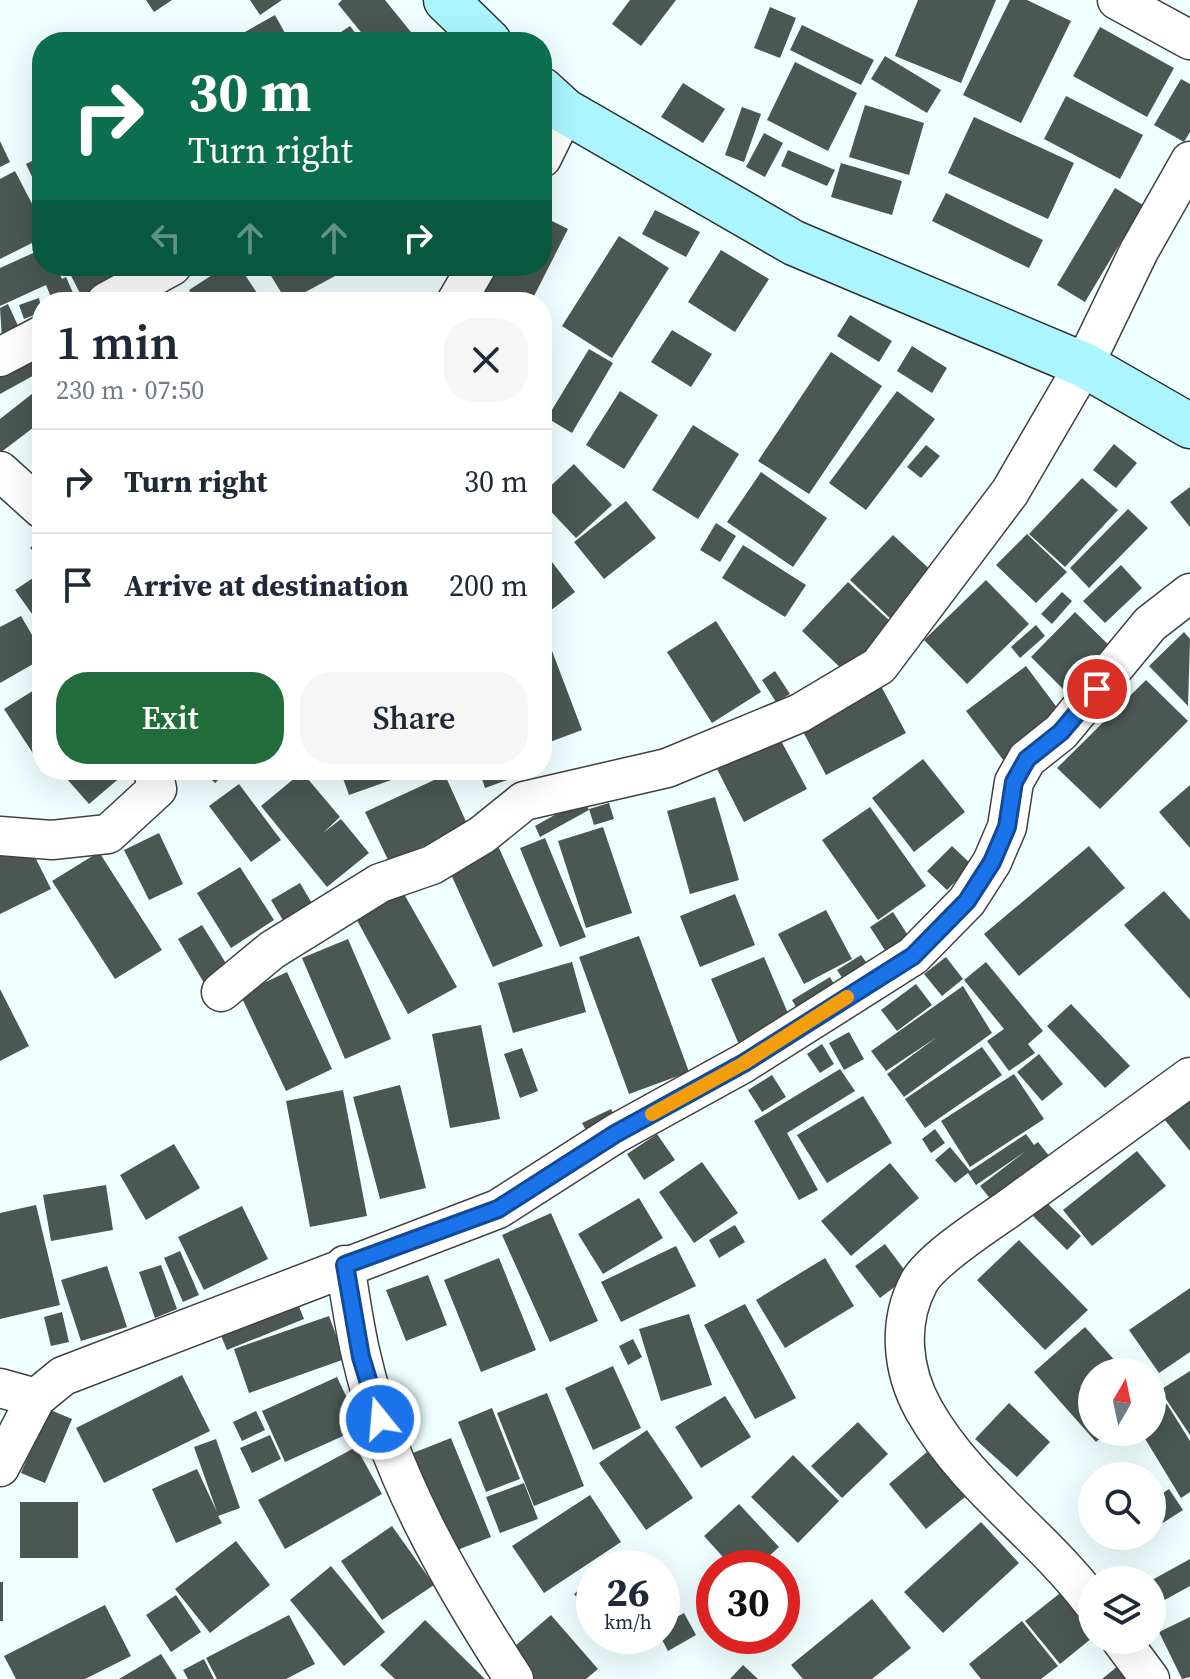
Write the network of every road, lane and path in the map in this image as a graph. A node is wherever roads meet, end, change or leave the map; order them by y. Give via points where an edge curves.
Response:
1 (1117, 0) edge
2 (1190, 40) edge
3 (554, 100) edge
4 (1190, 161) edge
5 (166, 282) edge
6 (136, 292) edge
7 (32, 340) edge
8 (0, 357) edge
9 (1084, 365) junction
10 (1190, 426) edge
11 (0, 471) edge
12 (32, 500) edge
13 (1190, 593) edge
14 (155, 780) edge
15 (0, 836) edge
16 (221, 992) dead end
17 (1190, 1077) edge
18 (345, 1265) junction
19 (0, 1388) edge
20 (36, 1398) junction
21 (0, 1467) edge
22 (1078, 1587) edge
23 (1131, 1654) edge
24 (514, 1679) edge
25 (1150, 1679) edge

1 - 2 street
3 - 9 main road via 794,243
4 - 9 street
5 - 6 street
7 - 8 street
9 - 10 main road
9 - 16 street via 1010,492 879,666 800,713 667,768 524,801 432,865 380,883 272,950
11 - 12 street
13 - 18 street via 1150,624 1061,732 1027,759 1014,782 1007,827 992,862 967,901 913,956 498,1209
14 - 15 street via 157,789 108,834 52,840
17 - 22 street via 966,1238 921,1279 905,1328 905,1360 924,1410 976,1478
18 - 20 street via 63,1376
18 - 24 street via 361,1357 380,1419 470,1612
19 - 20 street
20 - 21 street
23 - 25 street

